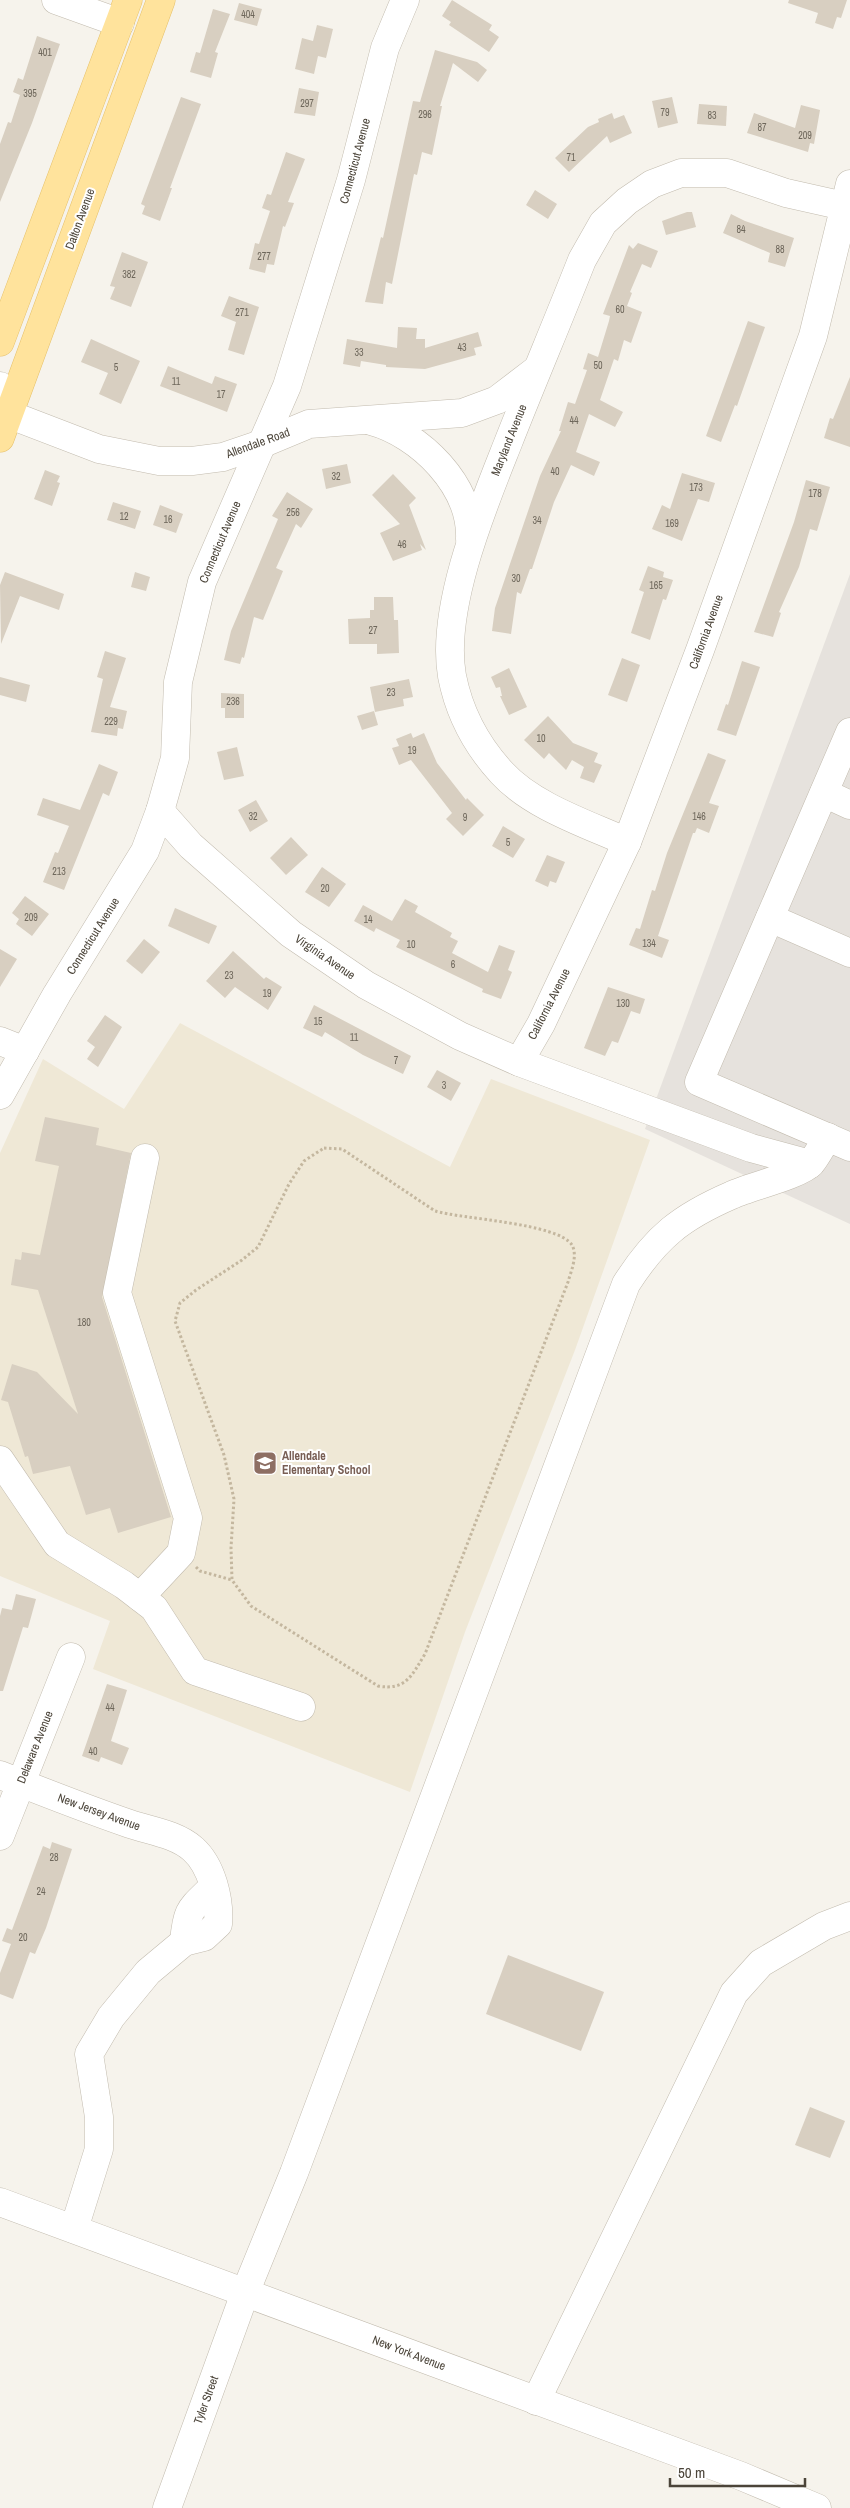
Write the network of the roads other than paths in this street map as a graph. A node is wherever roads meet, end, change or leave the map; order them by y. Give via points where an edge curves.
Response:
1 (56, 0) edge
2 (162, 0) edge
3 (406, 0) edge
4 (124, 12) edge
5 (847, 195) edge
6 (0, 342) edge
7 (538, 368) junction
8 (0, 386) edge
9 (364, 420) junction
10 (3, 422) edge
11 (261, 444) junction
12 (470, 548) junction
13 (850, 732) edge
14 (824, 793) junction
15 (850, 805) edge
16 (160, 811) junction
17 (627, 842) junction
18 (770, 918) junction
19 (850, 954) edge
20 (0, 1040) edge
21 (25, 1051) junction
22 (519, 1062) junction
23 (0, 1095) edge
24 (839, 1142) edge
25 (145, 1158) dead end
26 (810, 1164) junction
27 (0, 1460) edge
28 (140, 1597) junction
29 (70, 1658) dead end
30 (301, 1707) dead end
31 (10, 1779) edge
32 (0, 1836) edge
33 (850, 1916) edge
34 (0, 2202) edge
35 (74, 2229) junction
36 (245, 2293) junction
37 (536, 2400) junction
38 (167, 2508) edge
39 (817, 2508) edge

1 - 4 street
2 - 10 main road, Dalton Avenue
3 - 11 street, Connecticut Avenue via 385,48 351,180 287,386
4 - 6 main road
5 - 7 street, Maryland Avenue via 786,192 727,173 681,174 652,184 603,223 582,260
5 - 17 street, California Avenue via 813,336
7 - 9 street, Allendale Road via 497,400 462,413
7 - 12 street, Maryland Avenue via 480,511
8 - 10 street via 8,401
9 - 11 street, Allendale Road via 309,424
9 - 12 street, Allendale Road via 396,431 438,465 461,497 470,530
10 - 11 street, Allendale Road via 100,450 159,461 223,457
11 - 16 street, Connecticut Avenue via 202,582 178,682 175,758
12 - 17 street, Maryland Avenue via 452,627 452,675 460,708 478,741 502,774 559,812
13 - 14 street
14 - 15 street
14 - 18 street
16 - 21 street, Connecticut Avenue via 145,851 56,994
16 - 22 street, Virginia Avenue via 190,846 291,934 366,985 460,1036
17 - 22 street, California Avenue via 541,1024
18 - 19 street
18 - 24 street via 699,1082
20 - 21 street
21 - 23 street, Connecticut Avenue
22 - 26 street, Virginia Avenue via 751,1148
24 - 26 street
25 - 28 street via 117,1292 188,1518 181,1553
26 - 36 street, Tyler Street via 692,1214 666,1233 645,1255 626,1284 294,2173
27 - 28 street via 57,1544
28 - 30 street via 154,1608 195,1671
29 - 31 street, Delaware Avenue
31 - 32 street, Delaware Avenue
31 - 35 street, New Jersey Avenue via 181,1840 195,1851 207,1868 219,1910 218,1924 204,1937 184,1942 148,1972 111,2017 89,2054 99,2117 99,2149
33 - 37 street via 824,1926 761,1964 734,1993
34 - 35 street, New York Avenue
35 - 36 street, New York Avenue
36 - 37 street, New York Avenue
36 - 38 street, Tyler Street
37 - 39 street, New York Avenue via 741,2476

